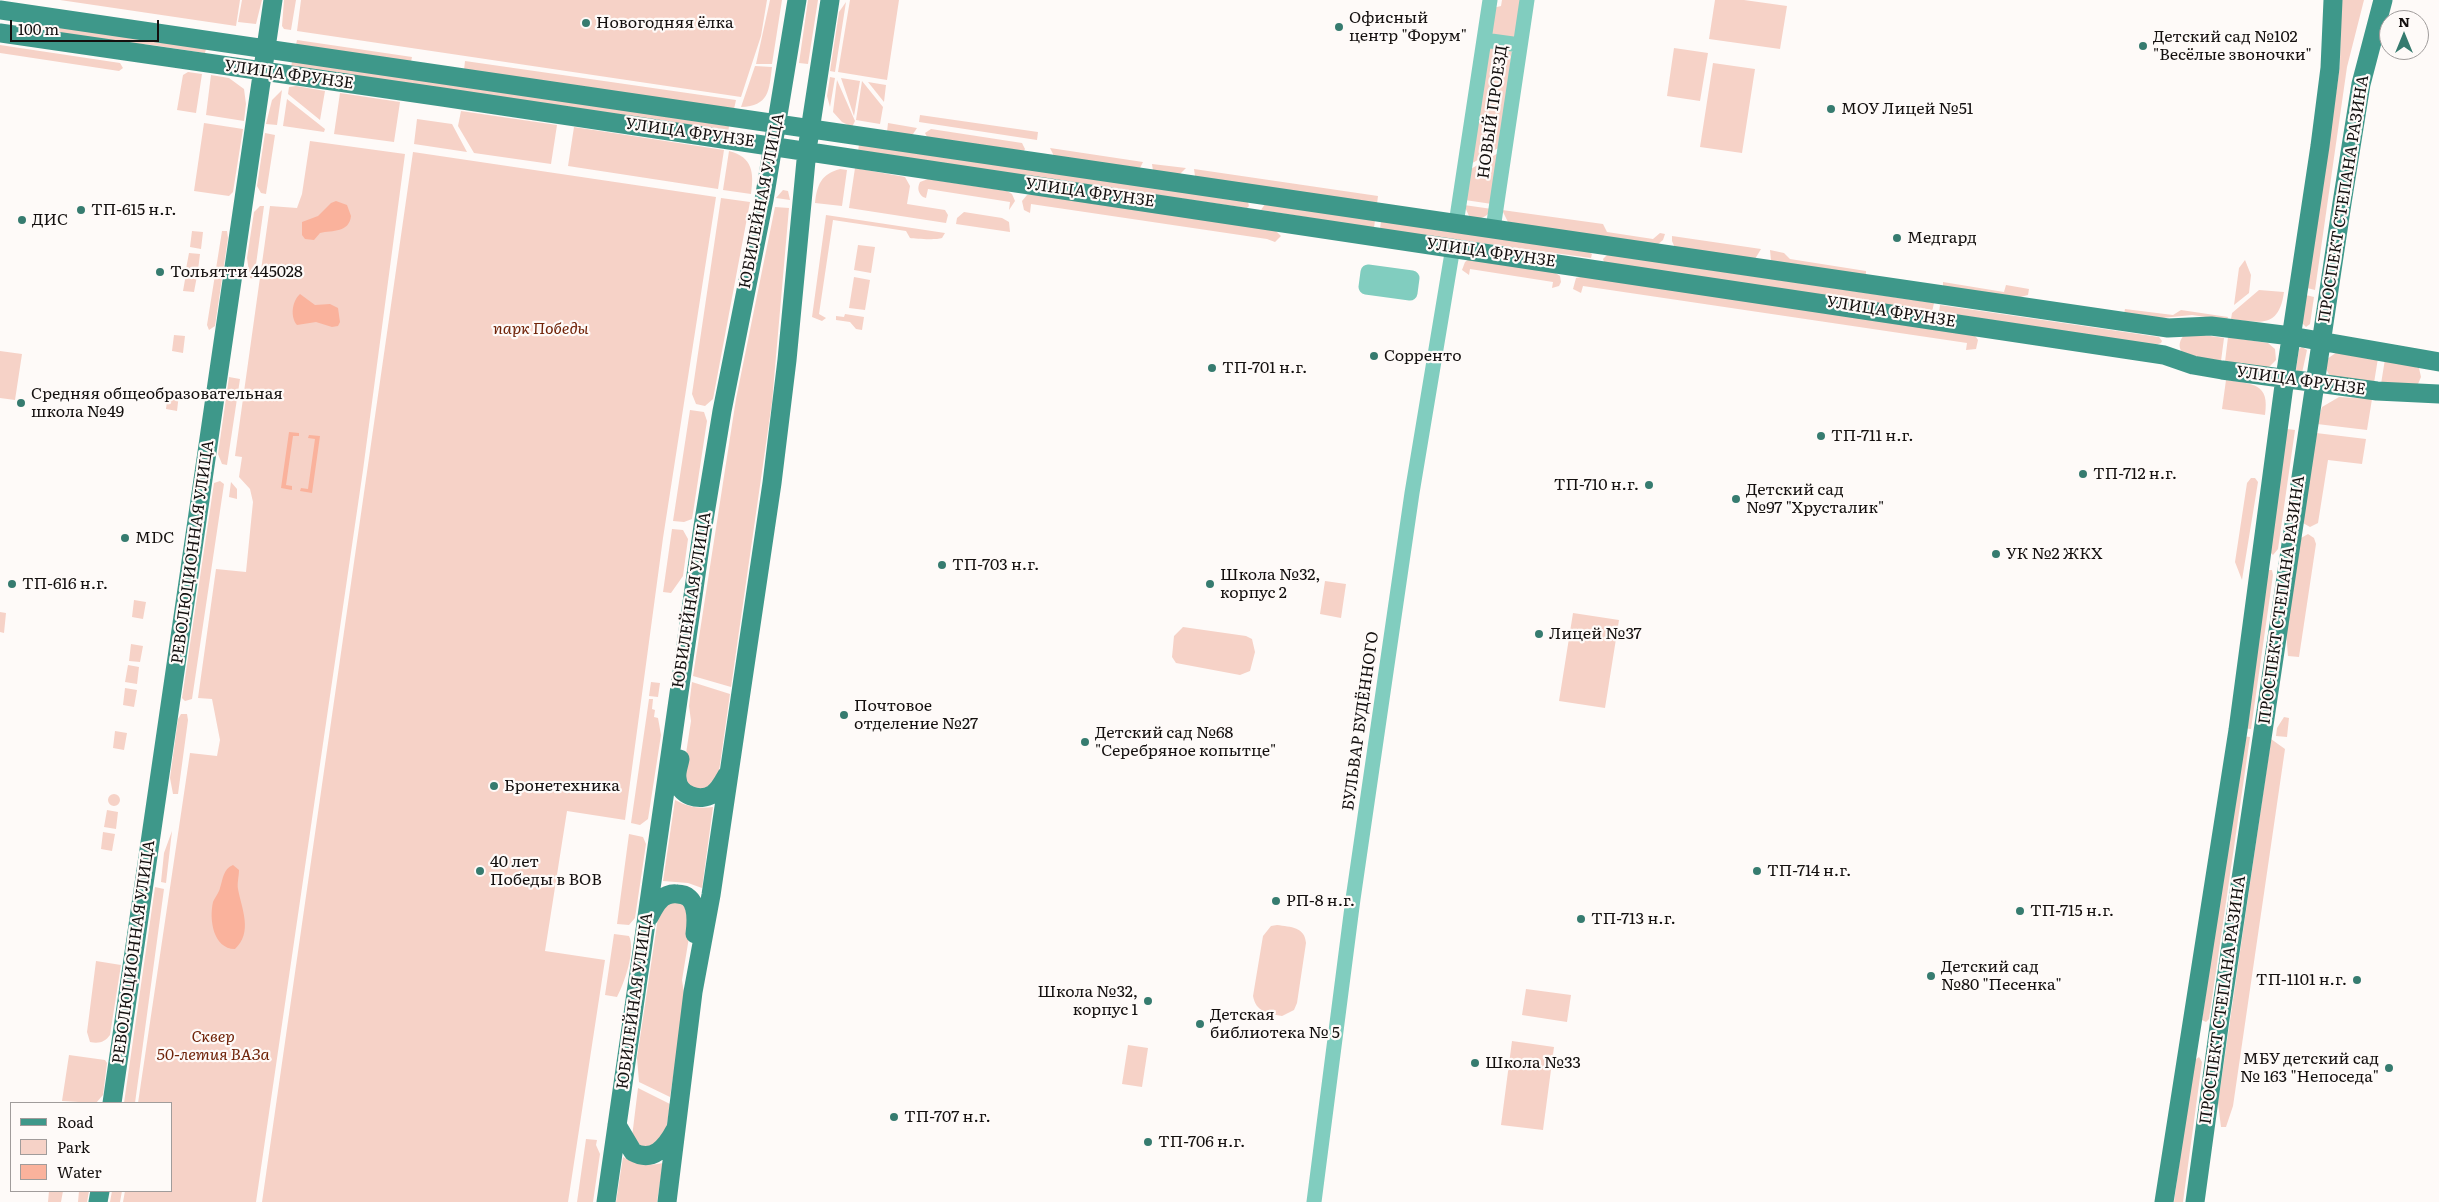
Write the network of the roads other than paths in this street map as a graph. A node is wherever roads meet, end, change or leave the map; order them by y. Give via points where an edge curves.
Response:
1 (273, 0) edge
2 (796, 0) edge
3 (830, 0) edge
4 (1490, 0) edge
5 (1527, 0) edge
6 (2333, 0) edge
7 (2383, 0) edge
8 (0, 10) edge
9 (19, 13) junction
10 (8, 34) edge
11 (1484, 40) junction
12 (1520, 45) junction
13 (266, 49) junction
14 (263, 71) junction
15 (777, 124) junction
16 (810, 129) junction
17 (773, 146) junction
18 (806, 150) junction
19 (1258, 196) junction
20 (1255, 217) junction
21 (1456, 224) junction
22 (1494, 229) junction
23 (1597, 244) junction
24 (1454, 247) junction
25 (1594, 268) junction
26 (2168, 328) junction
27 (2291, 336) junction
28 (2321, 341) junction
29 (2164, 355) junction
30 (2436, 362) edge
31 (2285, 378) junction
32 (2314, 383) junction
33 (2434, 394) edge
34 (2289, 552) junction
35 (2261, 560) junction
36 (2286, 574) junction
37 (677, 702) junction
38 (729, 773) junction
39 (647, 920) junction
40 (694, 992) junction
41 (2194, 1015) junction
42 (2220, 1019) junction
43 (2186, 1058) junction
44 (2214, 1061) junction
45 (112, 1102) edge
46 (617, 1125) junction
47 (677, 1126) junction
48 (606, 1202) edge
49 (667, 1202) edge
50 (1314, 1202) edge
51 (2164, 1202) edge
52 (2195, 1202) edge

1 - 13 main road, РЕВОЛЮЦИОННАЯ УЛИЦА
2 - 15 main road, ЮБИЛЕЙНАЯ УЛИЦА
3 - 16 main road, ЮБИЛЕЙНАЯ УЛИЦА
4 - 11 street, НОВЫЙ ПРОЕЗД
5 - 12 street, НОВЫЙ ПРОЕЗД
6 - 27 main road, ПРОСПЕКТ СТЕПАНА РАЗИНА via 2328,78
7 - 28 main road, ПРОСПЕКТ СТЕПАНА РАЗИНА via 2361,84
8 - 9 main road, УЛИЦА ФРУНЗЕ
9 - 10 main road, УЛИЦА ФРУНЗЕ
9 - 13 main road, УЛИЦА ФРУНЗЕ
10 - 14 main road, УЛИЦА ФРУНЗЕ
11 - 12 street
11 - 21 street, НОВЫЙ ПРОЕЗД
12 - 22 street, НОВЫЙ ПРОЕЗД
13 - 14 main road, РЕВОЛЮЦИОННАЯ УЛИЦА
13 - 15 main road, УЛИЦА ФРУНЗЕ
14 - 17 main road, УЛИЦА ФРУНЗЕ
14 - 45 main road, РЕВОЛЮЦИОННАЯ УЛИЦА
15 - 16 main road, УЛИЦА ФРУНЗЕ
15 - 17 main road, ЮБИЛЕЙНАЯ УЛИЦА
16 - 18 main road, ЮБИЛЕЙНАЯ УЛИЦА
16 - 19 main road, УЛИЦА ФРУНЗЕ
17 - 18 main road, УЛИЦА ФРУНЗЕ
17 - 37 main road, ЮБИЛЕЙНАЯ УЛИЦА via 722,411
18 - 20 main road, УЛИЦА ФРУНЗЕ
18 - 38 main road, ЮБИЛЕЙНАЯ УЛИЦА via 772,483
19 - 20 main road
19 - 21 main road, УЛИЦА ФРУНЗЕ
20 - 24 main road, УЛИЦА ФРУНЗЕ
21 - 22 main road, УЛИЦА ФРУНЗЕ
22 - 23 main road, УЛИЦА ФРУНЗЕ
23 - 25 main road
23 - 26 main road, УЛИЦА ФРУНЗЕ
24 - 25 main road, УЛИЦА ФРУНЗЕ
24 - 50 street, БУЛЬВАР БУДЁННОГО via 1412,493 1361,842
25 - 29 main road, УЛИЦА ФРУНЗЕ
26 - 27 main road, УЛИЦА ФРУНЗЕ via 2211,326
26 - 29 main road
27 - 28 main road, УЛИЦА ФРУНЗЕ
27 - 31 main road, ПРОСПЕКТ СТЕПАНА РАЗИНА
28 - 30 main road, УЛИЦА ФРУНЗЕ
28 - 32 main road, ПРОСПЕКТ СТЕПАНА РАЗИНА
29 - 31 main road, УЛИЦА ФРУНЗЕ via 2193,365
30 - 33 main road
31 - 32 main road, УЛИЦА ФРУНЗЕ
31 - 35 main road, ПРОСПЕКТ СТЕПАНА РАЗИНА
32 - 33 main road, УЛИЦА ФРУНЗЕ
32 - 34 main road, ПРОСПЕКТ СТЕПАНА РАЗИНА
34 - 35 main road via 2280,559
34 - 36 main road, ПРОСПЕКТ СТЕПАНА РАЗИНА
35 - 36 main road
35 - 41 main road, ПРОСПЕКТ СТЕПАНА РАЗИНА
36 - 42 main road, ПРОСПЕКТ СТЕПАНА РАЗИНА
37 - 38 main road via 684,729 677,780 682,790 689,796 707,797 715,793
37 - 39 main road, ЮБИЛЕЙНАЯ УЛИЦА
38 - 40 main road, ЮБИЛЕЙНАЯ УЛИЦА
39 - 40 main road via 667,895 680,894 692,901 696,917 690,969
39 - 46 main road, ЮБИЛЕЙНАЯ УЛИЦА
40 - 47 main road, ЮБИЛЕЙНАЯ УЛИЦА
41 - 42 main road via 2197,1023 2206,1027 2215,1025
41 - 43 main road, ПРОСПЕКТ СТЕПАНА РАЗИНА
42 - 44 main road, ПРОСПЕКТ СТЕПАНА РАЗИНА
43 - 44 main road via 2199,1052 2206,1053
43 - 51 main road, ПРОСПЕКТ СТЕПАНА РАЗИНА
44 - 52 main road, ПРОСПЕКТ СТЕПАНА РАЗИНА
46 - 47 main road via 633,1152 646,1156 661,1151
46 - 48 main road, ЮБИЛЕЙНАЯ УЛИЦА
47 - 49 main road, ЮБИЛЕЙНАЯ УЛИЦА

